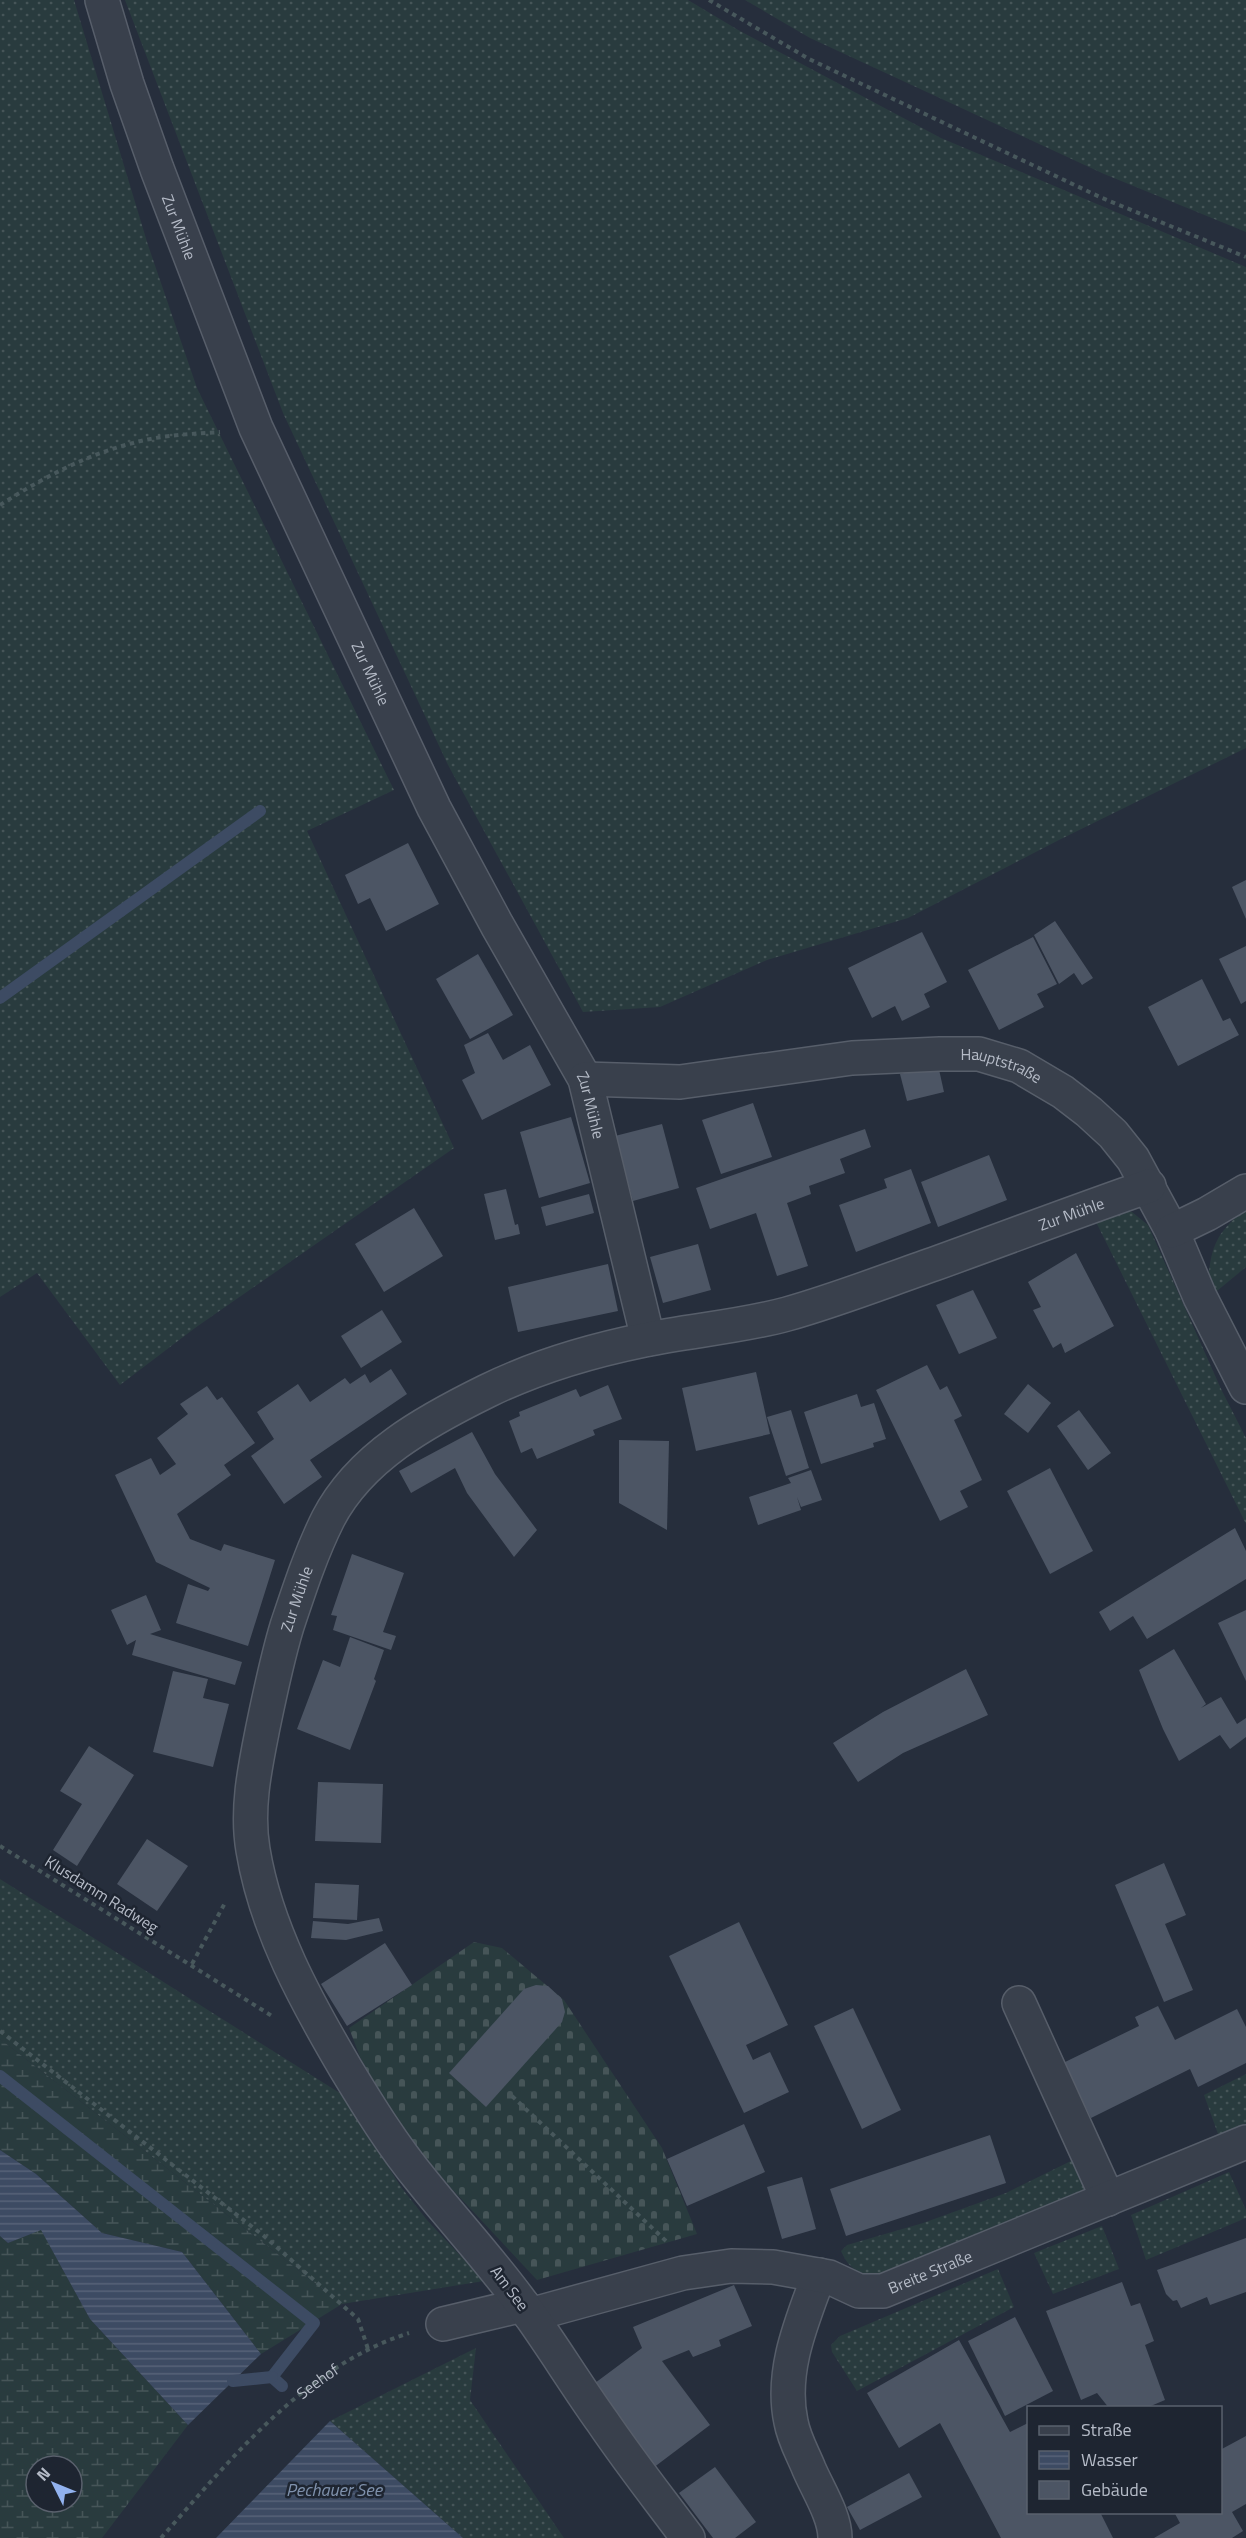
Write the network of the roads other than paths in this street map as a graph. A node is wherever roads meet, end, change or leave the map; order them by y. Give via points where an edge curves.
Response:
1 (102, 0) edge
2 (585, 1079) junction
3 (1149, 1186) junction
4 (1246, 1191) edge
5 (1172, 1231) junction
6 (648, 1339) junction
7 (1246, 1387) edge
8 (1019, 2003) dead end
9 (330, 2041) joint
10 (1246, 2142) edge
11 (1108, 2199) junction
12 (819, 2275) junction
13 (526, 2310) junction
14 (443, 2324) road end
15 (688, 2538) edge
16 (835, 2538) edge

1 - 2 street, Zur Mühle via 161,180 256,428 434,808
2 - 3 street, Hauptstraße via 681,1082 852,1058 990,1056 1036,1075 1089,1112 1123,1146
2 - 6 street, Zur Mühle
3 - 5 street, Hauptstraße
3 - 6 street, Zur Mühle via 799,1311 733,1327
4 - 5 street
5 - 7 street, Hauptstraße
6 - 9 street, Zur Mühle via 564,1361 494,1388 406,1437 365,1469 327,1522 281,1647 253,1781 250,1823 253,1852 288,1962
8 - 11 street
9 - 13 street, Am See via 420,2179
10 - 11 street, Breite Straße
11 - 12 street, Breite Straße via 883,2291 859,2291
12 - 13 street, Breite Straße via 751,2265 722,2267
12 - 16 street via 793,2350 789,2411 795,2437
13 - 14 street
13 - 15 street, Am See

